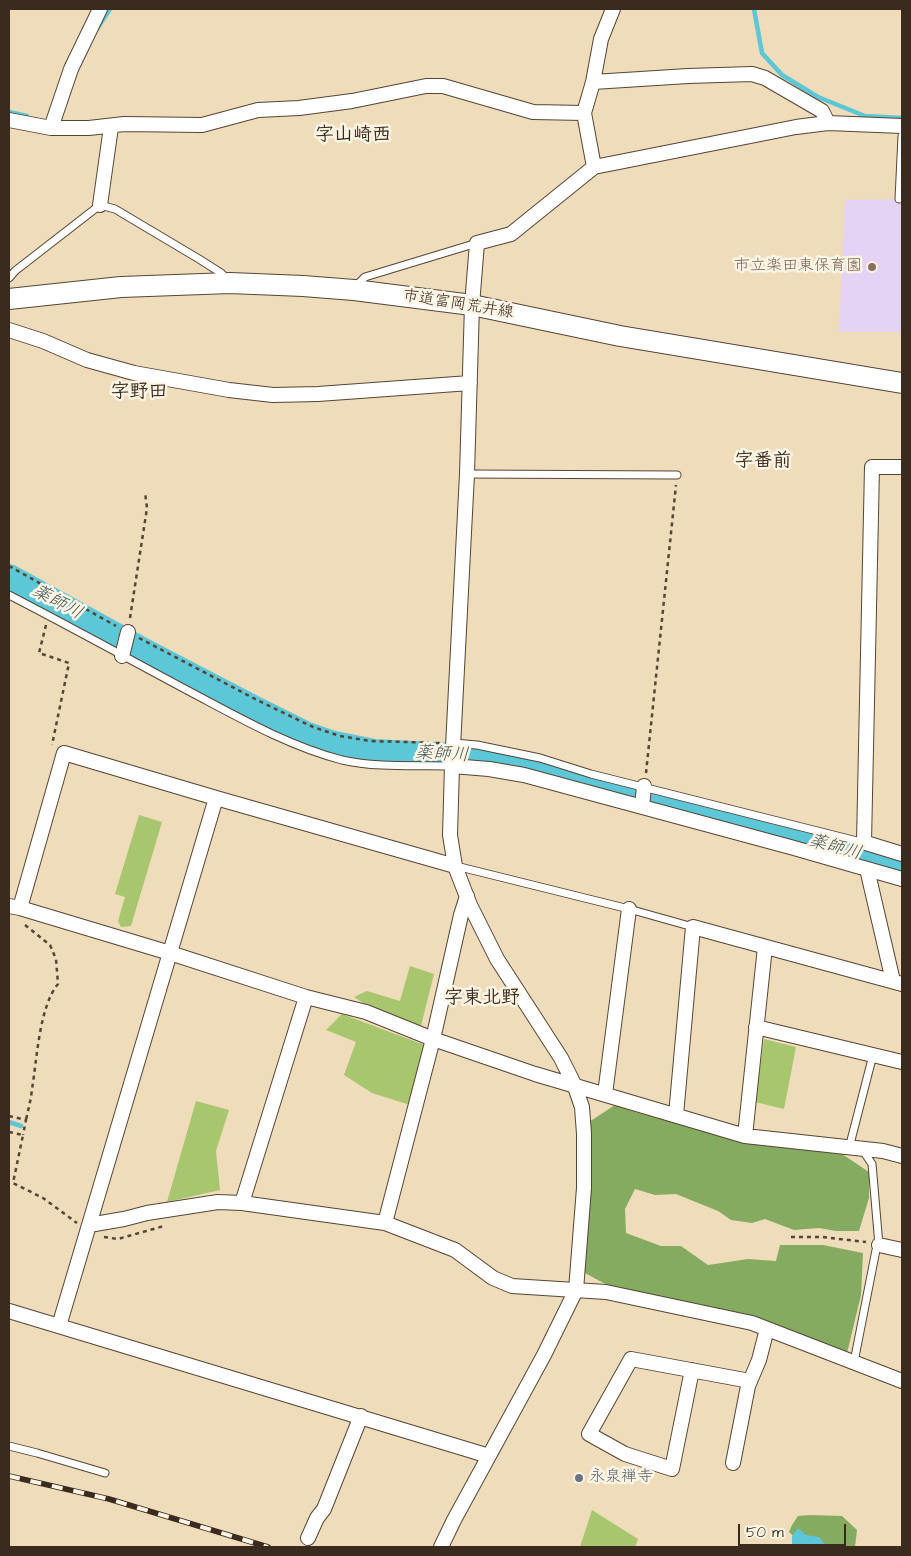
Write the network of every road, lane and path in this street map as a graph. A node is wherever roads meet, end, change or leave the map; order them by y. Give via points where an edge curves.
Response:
1 (100, 9) edge
2 (613, 9) edge
3 (593, 82) junction
4 (584, 113) junction
5 (9, 120) edge
6 (828, 123) junction
7 (902, 126) edge
8 (111, 127) junction
9 (51, 128) junction
10 (902, 136) edge
11 (594, 167) junction
12 (899, 199) dead end
13 (100, 205) junction
14 (477, 243) junction
15 (9, 278) edge
16 (230, 283) junction
17 (354, 290) junction
18 (9, 299) edge
19 (472, 305) junction
20 (9, 330) edge
21 (470, 383) junction
22 (902, 383) edge
23 (902, 467) edge
24 (467, 474) junction
25 (677, 475) joint
26 (145, 492) dead end
27 (9, 566) edge
28 (9, 595) edge
29 (48, 616) junction
30 (128, 632) junction
31 (122, 656) junction
32 (454, 743) junction
33 (63, 759) junction
34 (452, 766) junction
35 (644, 786) junction
36 (216, 798) junction
37 (642, 807) junction
38 (865, 842) junction
39 (902, 854) edge
40 (455, 866) junction
41 (867, 869) junction
42 (902, 879) edge
43 (467, 896) junction
44 (629, 909) junction
45 (16, 911) edge
46 (693, 927) junction
47 (764, 947) junction
48 (170, 953) junction
49 (898, 983) edge
50 (306, 997) junction
51 (756, 1027) junction
52 (433, 1038) junction
53 (873, 1055) junction
54 (902, 1062) edge
55 (574, 1084) junction
56 (605, 1094) junction
57 (676, 1115) junction
58 (9, 1116) edge
59 (26, 1120) junction
60 (9, 1132) edge
61 (24, 1135) junction
62 (744, 1136) junction
63 (855, 1148) junction
64 (902, 1156) edge
65 (242, 1203) junction
66 (172, 1223) dead end
67 (385, 1223) junction
68 (88, 1228) junction
69 (791, 1237) dead end
70 (880, 1245) junction
71 (902, 1250) edge
72 (576, 1290) junction
73 (9, 1311) edge
74 (59, 1326) junction
75 (767, 1328) junction
76 (854, 1362) junction
77 (692, 1370) junction
78 (750, 1381) junction
79 (902, 1381) edge
80 (361, 1416) junction
81 (9, 1446) edge
82 (489, 1456) junction
83 (733, 1463) dead end
84 (105, 1474) dead end
85 (308, 1538) dead end
86 (441, 1547) edge

1 - 9 street via 71,69
2 - 3 street via 601,39
3 - 4 street
3 - 6 street via 752,74 822,111
4 - 8 street via 533,112 444,86 426,86 352,101 258,110 202,125 124,124
4 - 11 street
5 - 9 street
6 - 7 street
6 - 11 street
8 - 9 street
8 - 13 street
10 - 12 lane
11 - 14 street via 511,234
13 - 15 lane
13 - 16 lane via 115,209 221,272
14 - 17 lane via 365,277
14 - 19 street
16 - 17 street, 市道富岡荒井線
16 - 18 street, 市道富岡荒井線 via 121,287
17 - 19 street, 市道富岡荒井線
19 - 21 street
19 - 22 street, 市道富岡荒井線 via 620,336
20 - 21 street via 87,360 134,373 229,390 273,395
21 - 24 street
23 - 38 street via 872,467
24 - 25 lane
24 - 32 street
25 - 35 path
26 - 30 path via 147,508
27 - 30 path
28 - 29 lane
29 - 31 lane
29 - 33 path via 39,653 69,663 51,748
30 - 31 street
30 - 32 path via 313,727 370,741
31 - 34 lane via 234,715 313,751 371,764
32 - 34 street
32 - 35 lane via 501,749
33 - 36 street via 64,753
33 - 45 street
34 - 37 street via 524,775
34 - 40 street via 450,836
35 - 37 street
35 - 38 lane
36 - 40 street
36 - 48 street
37 - 41 street
38 - 39 street
40 - 43 street
40 - 44 lane
41 - 42 street
41 - 49 street
43 - 52 street
43 - 55 street via 496,959 561,1058
44 - 46 lane
44 - 56 street
45 - 48 street
45 - 59 path via 50,944 56,959 58,984 52,990 40,1031
46 - 47 street
46 - 57 street
47 - 49 street
47 - 51 street
48 - 50 street
48 - 68 street
50 - 52 street via 366,1012
50 - 65 street
51 - 53 street
51 - 62 street
52 - 55 street via 535,1074
52 - 67 street
53 - 54 street
53 - 63 lane
55 - 56 street
55 - 72 street via 582,1107 584,1134
56 - 57 street
57 - 62 street
58 - 59 path
59 - 61 path
60 - 61 path
61 - 68 path via 13,1184 43,1198
62 - 63 street
63 - 64 street
63 - 70 lane via 872,1164
65 - 67 street
65 - 68 street via 218,1202 155,1212
66 - 68 path via 118,1239 110,1239
67 - 72 street via 455,1250 503,1283
68 - 74 street
69 - 70 path via 822,1237
70 - 71 street
70 - 76 lane via 876,1250
72 - 75 street via 606,1292
72 - 82 street
73 - 74 street
74 - 80 street
75 - 76 street
75 - 78 street
76 - 79 street
77 - 77 street via 631,1359 589,1434 625,1454 672,1469
77 - 78 street
78 - 83 street
80 - 82 street
80 - 85 street via 324,1509
81 - 84 lane
82 - 86 street

